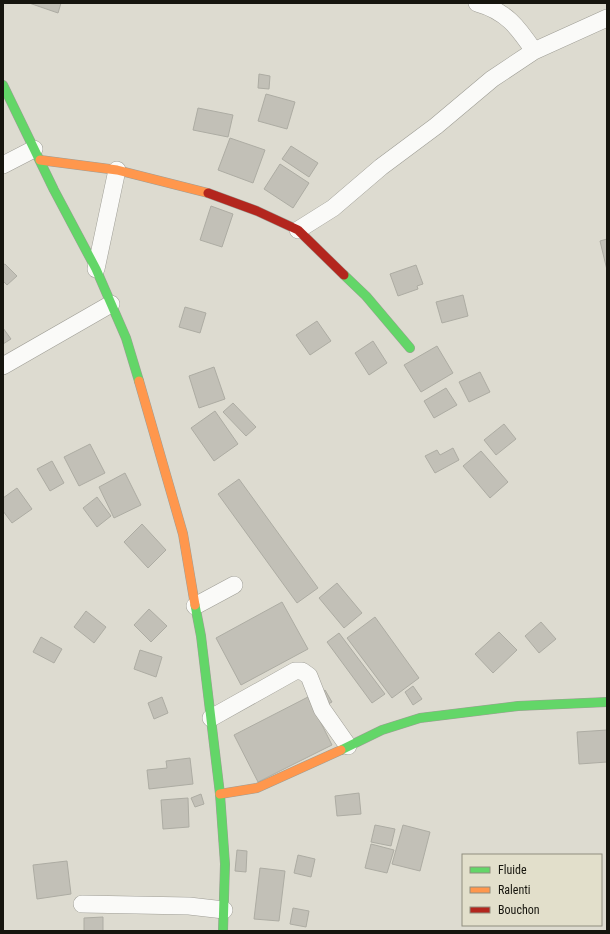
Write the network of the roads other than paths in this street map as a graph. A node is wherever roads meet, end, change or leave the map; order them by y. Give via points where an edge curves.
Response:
1 (478, 3) edge
2 (607, 18) edge
3 (534, 51) junction
4 (3, 85) edge
5 (37, 154) junction
6 (3, 165) edge
7 (117, 170) junction
8 (298, 230) junction
9 (96, 269) junction
10 (111, 304) junction
11 (410, 348) dead end
12 (3, 366) edge
13 (234, 585) dead end
14 (195, 606) junction
15 (607, 702) edge
16 (210, 718) junction
17 (348, 746) junction
18 (220, 794) junction
19 (82, 904) dead end
20 (224, 910) junction
21 (223, 931) edge

1 - 3 street via 506,15
2 - 3 street
3 - 8 street via 492,79 333,208
4 - 5 street
5 - 6 street
5 - 7 street
5 - 9 street
7 - 8 street via 209,193
7 - 9 street
8 - 11 street via 366,296
9 - 10 street
10 - 12 street
10 - 14 street via 126,338 160,449 183,534
13 - 14 street
14 - 16 street
15 - 17 street via 518,706 420,718 382,730
16 - 17 street via 295,671 302,671 309,676 322,709
16 - 18 street
17 - 18 street via 327,758 256,788
18 - 20 street via 225,864
19 - 20 street via 189,906
20 - 21 street

